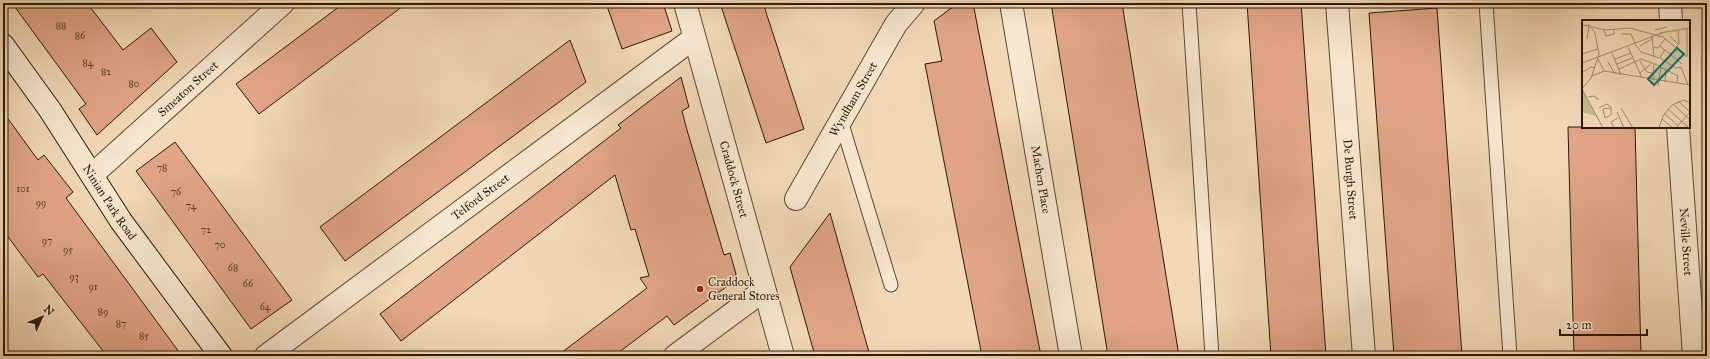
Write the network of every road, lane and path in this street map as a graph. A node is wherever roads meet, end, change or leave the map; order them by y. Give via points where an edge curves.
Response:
1 (283, 3) edge
2 (685, 3) edge
3 (914, 3) edge
4 (1011, 3) edge
5 (1189, 3) edge
6 (1337, 3) edge
7 (1486, 3) edge
8 (1670, 3) edge
9 (1671, 20) edge
10 (694, 38) junction
11 (3, 45) edge
12 (841, 121) junction
13 (1678, 128) edge
14 (92, 175) junction
15 (796, 199) dead end
16 (891, 285) dead end
17 (764, 290) junction
18 (221, 356) edge
19 (266, 356) edge
20 (675, 356) edge
21 (783, 356) edge
22 (1071, 356) edge
23 (1212, 356) edge
24 (1364, 356) edge
25 (1510, 356) edge
26 (1694, 356) edge

1 - 14 street, Smeaton Street
2 - 10 street, Craddock Street
3 - 12 street, Wyndham Street via 896,24
4 - 22 street, Machen Place
5 - 23 lane
6 - 24 street, De Burgh Street
7 - 25 lane
8 - 9 street
10 - 17 street, Craddock Street
10 - 19 street, Telford Street
11 - 14 street, Ninian Park Road via 50,110
12 - 15 street, Wyndham Street
12 - 16 lane
13 - 26 street, Neville Street
14 - 18 street, Ninian Park Road via 121,221
17 - 20 street
17 - 21 street, Craddock Street

